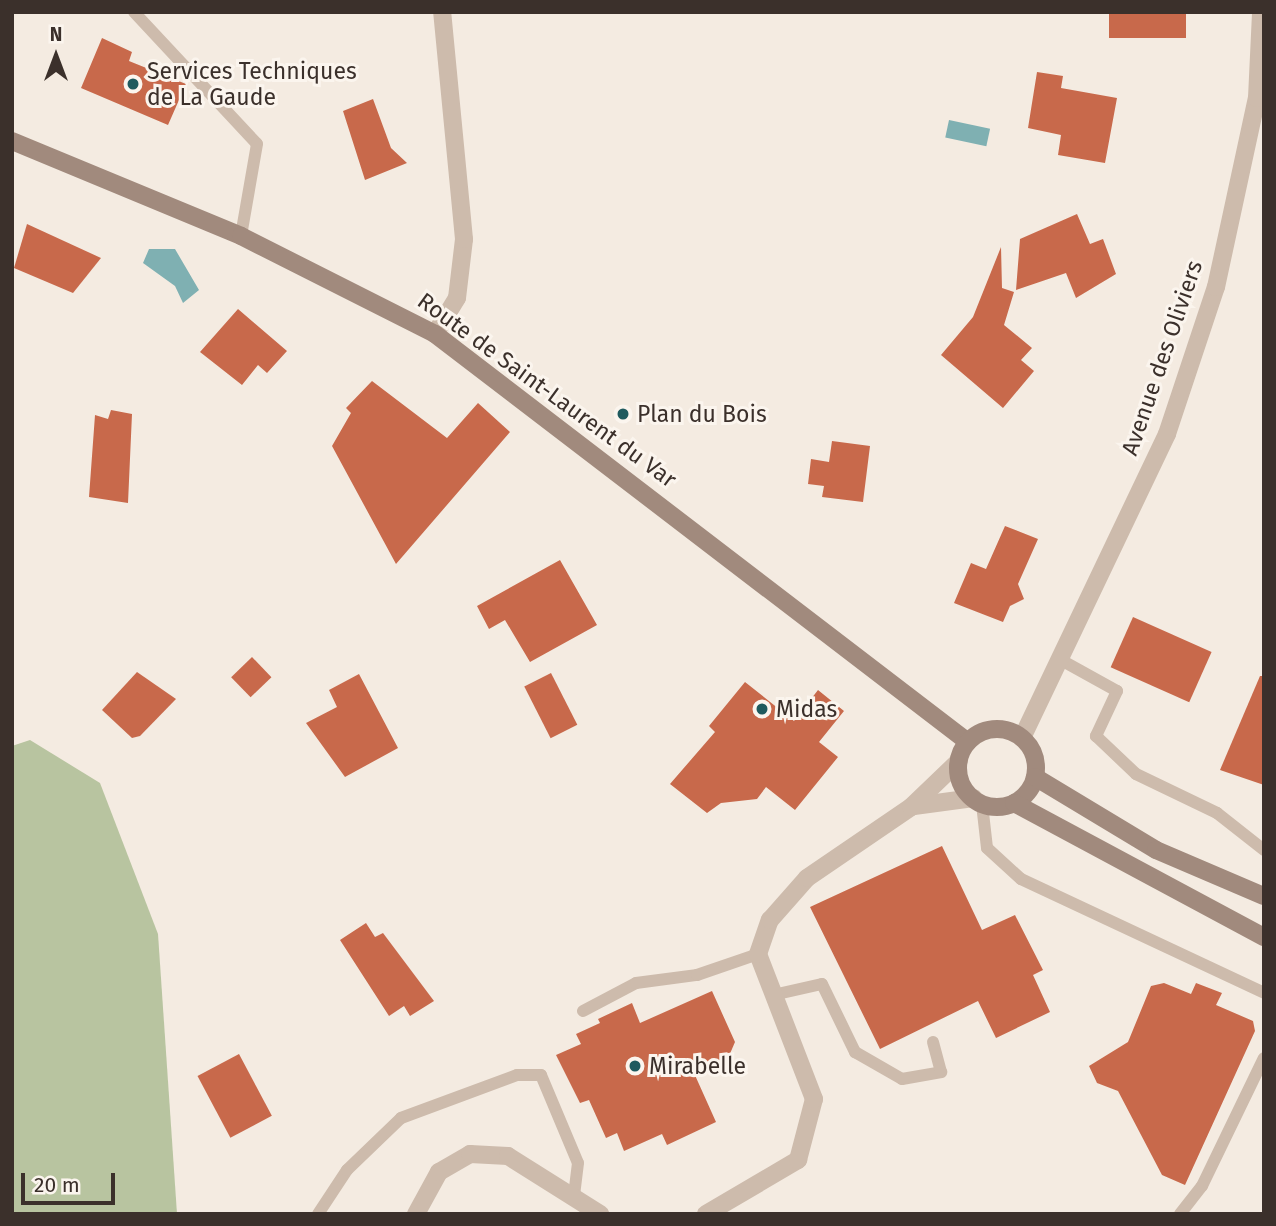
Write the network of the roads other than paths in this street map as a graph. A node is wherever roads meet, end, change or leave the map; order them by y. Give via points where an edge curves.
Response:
1 (134, 12) edge
2 (442, 12) edge
3 (1261, 12) edge
4 (12, 141) edge
5 (241, 236) junction
6 (435, 334) junction
7 (1061, 660) junction
8 (1022, 738) junction
9 (968, 742) junction
10 (959, 761) junction
11 (1035, 777) junction
12 (978, 801) junction
13 (1014, 803) junction
14 (911, 807) junction
15 (1264, 850) edge
16 (1264, 896) edge
17 (1264, 937) edge
18 (758, 954) junction
19 (1264, 993) edge
20 (773, 995) junction
21 (583, 1011) dead end
22 (933, 1042) dead end
23 (1264, 1058) edge
24 (574, 1194) junction
25 (318, 1214) edge
26 (416, 1214) edge
27 (600, 1214) edge
28 (706, 1214) edge
29 (1180, 1214) edge

1 - 5 lane via 257,144
2 - 6 street via 464,239 457,298
3 - 7 street, Avenue des Oliviers via 1257,98 1216,287 1167,434
4 - 5 main road, Route de Saint-Laurent du Var
5 - 6 main road, Route de Saint-Laurent du Var
6 - 9 main road, Route de Saint-Laurent du Var
7 - 8 street, Avenue des Oliviers
7 - 15 lane via 1117,691 1096,736 1136,774 1217,813
8 - 9 main road via 990,730
8 - 11 main road via 1035,760
9 - 10 main road
10 - 12 main road via 961,782
10 - 14 street
11 - 13 main road
11 - 16 main road via 1156,850
12 - 13 main road
12 - 14 street
12 - 19 lane via 987,848 1021,879
13 - 17 main road via 1168,892
14 - 18 street via 807,878 770,920
18 - 20 street
18 - 21 lane via 696,975 636,983
20 - 22 lane via 822,984 855,1052 902,1079 941,1072
20 - 28 street via 814,1098 798,1160
23 - 29 lane via 1202,1186
24 - 25 lane via 578,1163 541,1075 517,1075 401,1118 347,1170
24 - 26 street via 508,1156 470,1154 439,1172
24 - 27 street

